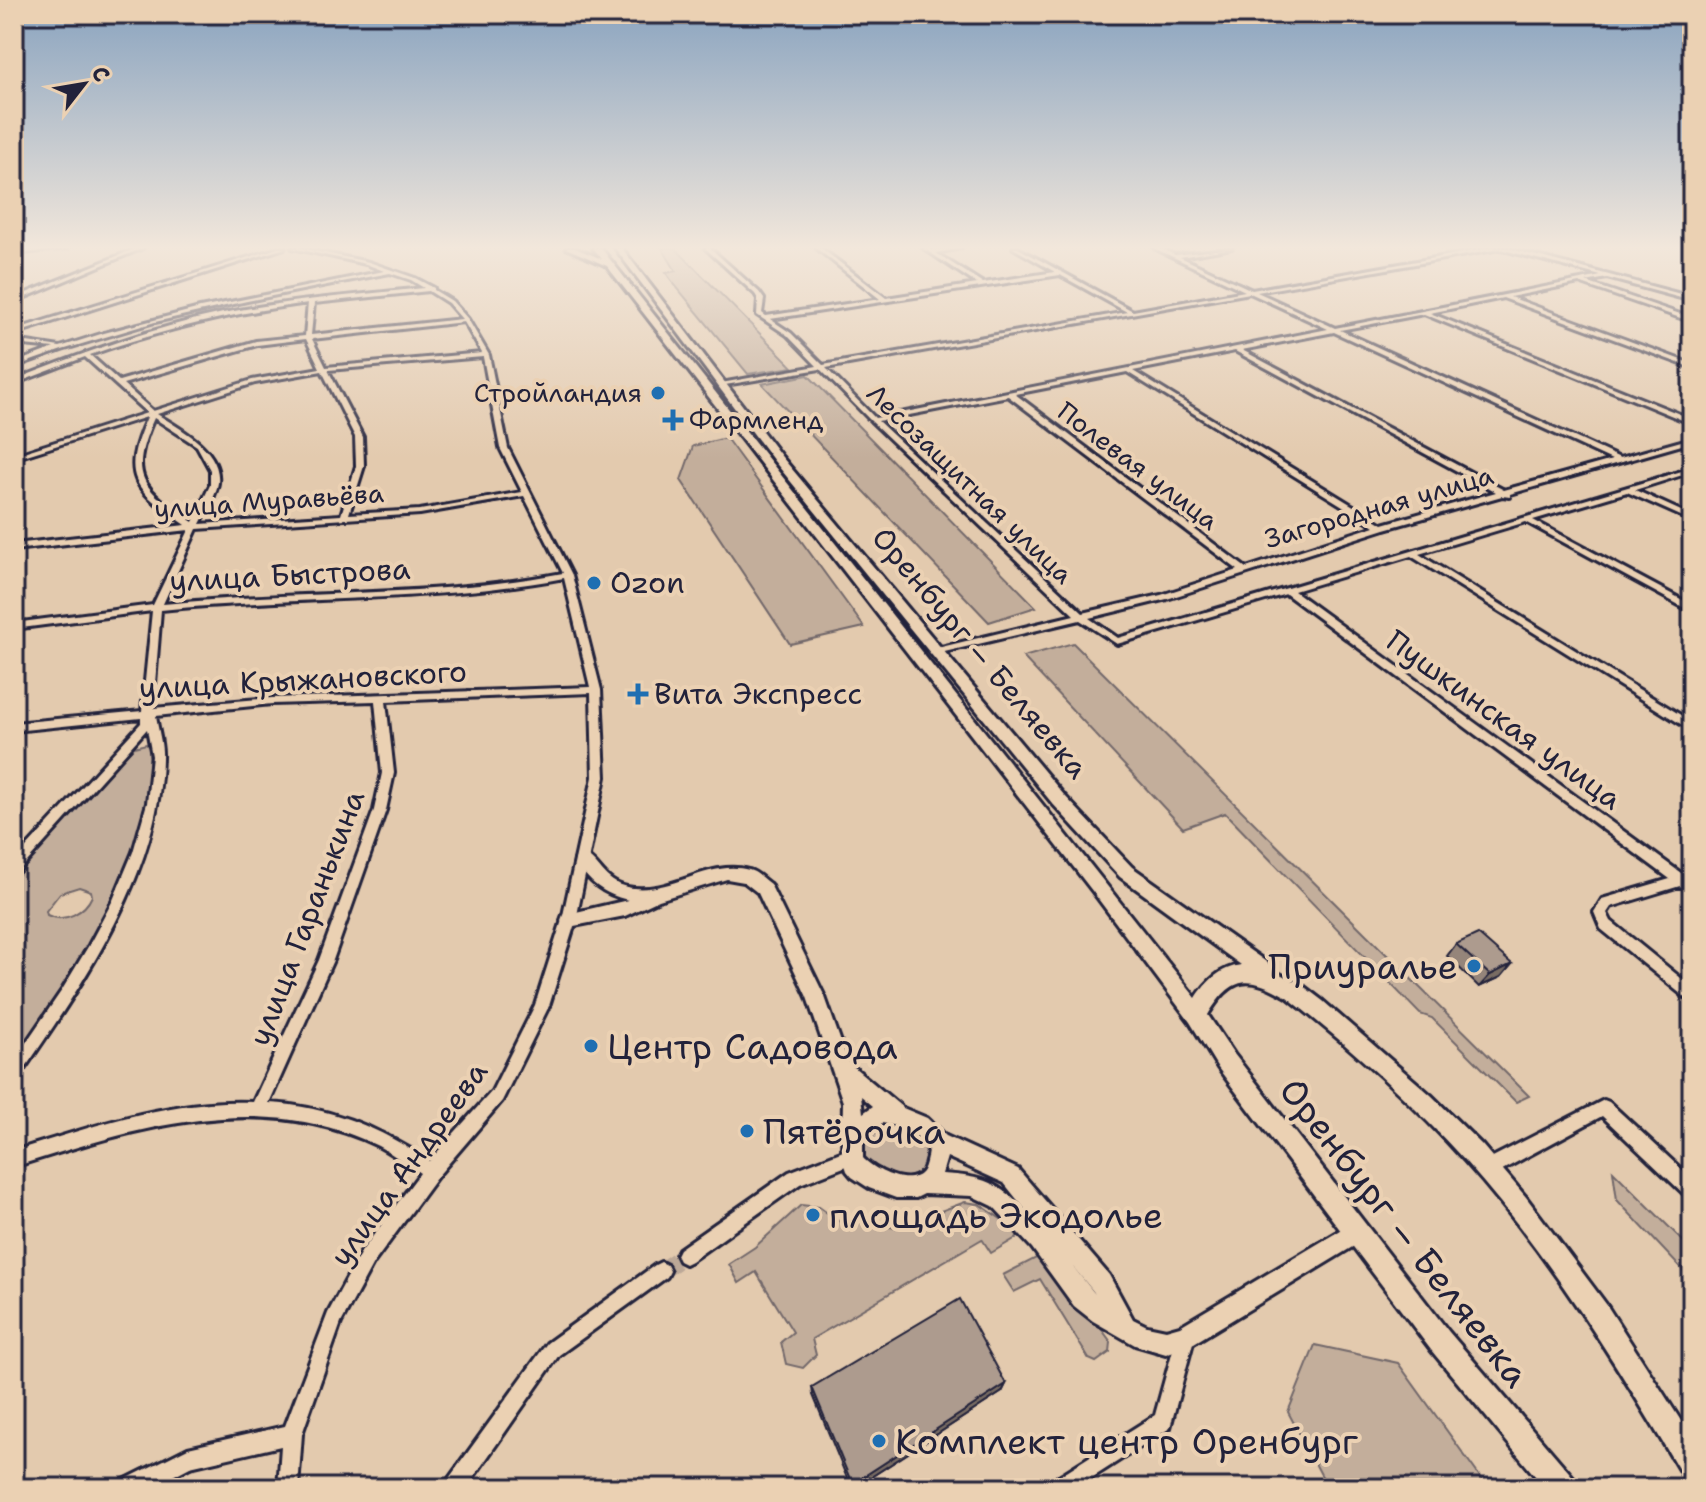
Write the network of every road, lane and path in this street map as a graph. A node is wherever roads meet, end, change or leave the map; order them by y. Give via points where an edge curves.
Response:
1 (59, 318) edge
2 (157, 318) edge
3 (209, 318) edge
4 (310, 318) edge
5 (652, 318) edge
6 (674, 318) edge
7 (765, 318) edge
8 (1091, 318) edge
9 (1311, 318) edge
10 (1393, 318) edge
11 (1441, 318) edge
12 (1563, 318) edge
13 (466, 320) joint
14 (1335, 329) junction
15 (14, 332) edge
16 (308, 337) junction
17 (14, 342) edge
18 (61, 347) junction
19 (1235, 349) junction
20 (85, 354) junction
21 (486, 355) junction
22 (14, 365) edge
23 (819, 366) junction
24 (1692, 366) edge
25 (323, 369) junction
26 (1129, 371) junction
27 (14, 382) edge
28 (120, 383) junction
29 (721, 385) junction
30 (1010, 394) junction
31 (152, 414) junction
32 (873, 420) junction
33 (1692, 422) edge
34 (1692, 440) edge
35 (15, 455) edge
36 (1618, 460) junction
37 (1692, 470) edge
38 (1627, 489) junction
39 (527, 493) junction
40 (1507, 495) junction
41 (344, 517) junction
42 (1526, 519) junction
43 (1692, 519) edge
44 (194, 527) junction
45 (1382, 527) junction
46 (14, 547) edge
47 (1412, 553) junction
48 (1242, 569) junction
49 (568, 575) junction
50 (1288, 591) junction
51 (157, 607) junction
52 (1692, 609) edge
53 (1079, 615) junction
54 (14, 626) edge
55 (936, 651) junction
56 (596, 690) junction
57 (380, 697) junction
58 (150, 711) junction
59 (14, 727) edge
60 (1692, 727) edge
61 (583, 860) junction
62 (14, 869) edge
63 (1687, 884) edge
64 (654, 895) junction
65 (569, 920) junction
66 (1265, 972) junction
67 (1692, 995) edge
68 (1197, 1015) junction
69 (841, 1068) junction
70 (14, 1072) edge
71 (259, 1107) junction
72 (896, 1113) junction
73 (939, 1143) junction
74 (852, 1147) junction
75 (14, 1159) edge
76 (1487, 1169) junction
77 (431, 1171) junction
78 (923, 1184) junction
79 (1692, 1190) edge
80 (1356, 1232) junction
81 (685, 1255) tunnel mouth
82 (661, 1271) tunnel mouth
83 (1124, 1325) junction
84 (1186, 1335) junction
85 (292, 1434) junction
86 (1692, 1465) edge
87 (129, 1488) edge
88 (288, 1488) edge
89 (454, 1488) edge
90 (1058, 1488) edge
91 (1564, 1488) edge

1 - 15 street
2 - 18 street
3 - 20 street
4 - 16 street
5 - 68 main road, Оренбург – Беляевка
6 - 29 main road, Оренбург – Беляевка
7 - 23 street, Лесозащитная улица
8 - 23 street
9 - 14 street
10 - 14 street
11 - 33 street
12 - 24 street
13 - 16 street
13 - 21 street, улица Андреева
14 - 19 street
14 - 36 street
16 - 25 street
16 - 28 street via 214,353
17 - 18 street
18 - 22 street
19 - 26 street
19 - 40 street
20 - 27 street
20 - 28 street
21 - 25 street
21 - 39 street, улица Андреева via 504,448
23 - 29 street
23 - 32 street, Лесозащитная улица
25 - 31 street via 254,381
25 - 41 street via 359,437 360,466
26 - 30 street
26 - 45 street
28 - 31 street
29 - 55 main road, Оренбург – Беляевка
30 - 32 street
30 - 48 street, Полевая улица
31 - 35 street
31 - 44 street via 136,445 135,471 151,498
31 - 44 street via 188,435 209,456 214,485
32 - 53 street, Лесозащитная улица
34 - 36 street, Загородная улица
36 - 40 street, Загородная улица
37 - 38 street
38 - 42 street
38 - 43 street
39 - 41 street, улица Муравьёва via 420,512
39 - 49 street, улица Андреева
40 - 45 street, Загородная улица
41 - 44 street, улица Муравьёва
42 - 47 street
42 - 52 street
44 - 46 street, улица Муравьёва
44 - 51 street
45 - 48 street, Загородная улица
47 - 50 street
47 - 60 street
48 - 53 street, Загородная улица via 1164,597
49 - 51 street, улица Быстрова via 489,590
49 - 56 street, улица Андреева
50 - 53 street, Лесозащитная улица via 1117,641
50 - 63 street, Пушкинская улица
51 - 54 street, улица Быстрова
51 - 58 street
53 - 55 street, Загородная улица
55 - 66 main road, Оренбург – Беляевка via 1126,872
56 - 57 street, улица Крыжановского
56 - 61 street, улица Андреева via 599,777
57 - 58 street, улица Крыжановского
57 - 71 street, улица Гаранькина via 388,773 380,810 326,960
58 - 59 street, улица Крыжановского
58 - 62 street via 140,733
58 - 70 street via 156,772 134,862 94,948
61 - 64 street via 611,891
61 - 65 street, улица Андреева
63 - 67 street via 1607,903 1600,912 1606,925
64 - 65 street via 625,909
64 - 69 street via 727,873 748,876 764,889 811,986
65 - 77 street, улица Андреева via 542,1006 497,1096
66 - 68 main road via 1234,975 1215,984
66 - 76 main road, Оренбург – Беляевка via 1301,995 1411,1091
68 - 80 main road, Оренбург – Беляевка
69 - 72 street
69 - 74 street via 853,1102
71 - 75 street via 172,1114
71 - 77 street via 317,1116 380,1139
72 - 73 street via 929,1131
72 - 74 street via 865,1121
73 - 78 street via 931,1175
73 - 83 street via 1011,1176 1101,1283
74 - 78 street via 858,1170 881,1182
74 - 81 street via 795,1178
76 - 79 street via 1604,1107
76 - 86 main road, Оренбург – Беляевка via 1570,1272
77 - 85 street, улица Андреева via 367,1258 334,1319
78 - 83 street via 973,1186 1000,1199 1040,1240 1082,1298
80 - 84 street
80 - 91 main road, Оренбург – Беляевка
82 - 89 street via 553,1349
83 - 84 street via 1166,1342
84 - 90 street via 1163,1421
85 - 87 street via 188,1458
85 - 88 street, улица Андреева

